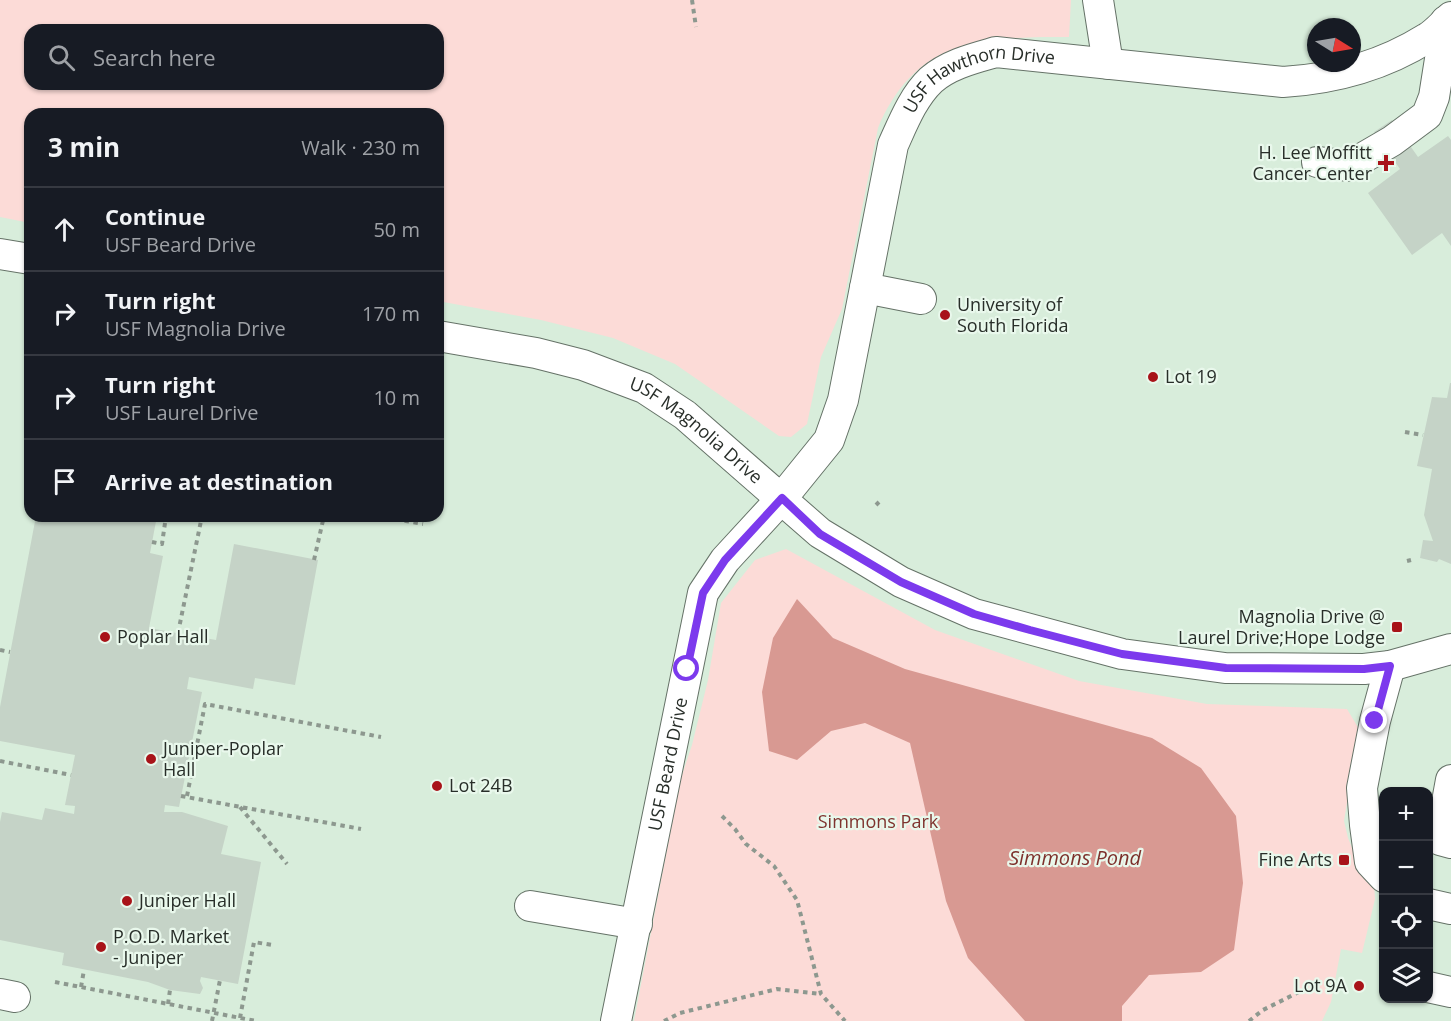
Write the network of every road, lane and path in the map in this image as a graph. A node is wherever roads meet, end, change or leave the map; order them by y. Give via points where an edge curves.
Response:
1 (692, 0) edge
2 (1098, 0) edge
3 (1449, 19) edge
4 (696, 27) dead end
5 (1108, 64) junction
6 (1317, 162) dead end
7 (0, 254) edge
8 (24, 258) edge
9 (865, 288) junction
10 (921, 299) dead end
11 (444, 337) edge
12 (1405, 432) dead end
13 (1423, 435) dead end
14 (782, 498) junction
15 (165, 522) edge
16 (200, 522) edge
17 (323, 522) edge
18 (412, 522) edge
19 (423, 524) dead end
20 (152, 542) dead end
21 (314, 560) dead end
22 (178, 633) dead end
23 (1451, 649) edge
24 (0, 650) edge
25 (10, 652) dead end
26 (1390, 666) junction
27 (381, 737) dead end
28 (0, 761) edge
29 (71, 775) dead end
30 (1451, 780) edge
31 (181, 796) dead end
32 (187, 796) junction
33 (240, 807) junction
34 (722, 816) dead end
35 (362, 829) dead end
36 (1451, 843) edge
37 (287, 864) dead end
38 (1379, 872) edge
39 (1433, 905) edge
40 (530, 906) dead end
41 (1451, 909) edge
42 (638, 924) junction
43 (272, 945) dead end
44 (84, 970) dead end
45 (220, 980) dead end
46 (55, 982) dead end
47 (1313, 985) dead end
48 (81, 987) junction
49 (1433, 988) edge
50 (170, 990) dead end
51 (1451, 992) edge
52 (821, 994) junction
53 (168, 1004) junction
54 (213, 1013) junction
55 (240, 1018) junction
56 (212, 1021) edge
57 (256, 1021) edge
58 (616, 1021) edge
59 (664, 1021) edge
60 (845, 1021) edge
61 (1249, 1021) edge

1 - 4 path
2 - 5 street
3 - 5 street, USF Hawthorn Drive via 1429,37 1392,57 1309,80 1283,82
3 - 6 street via 1427,115 1349,166
5 - 9 street, USF Hawthorn Drive via 996,52 961,62 932,80 910,108 893,145
7 - 8 street
9 - 10 street
9 - 14 street, USF Hawthorn Drive via 843,400 829,440
11 - 14 street, USF Magnolia Drive via 564,360 644,388 685,415
12 - 13 path
14 - 26 street, USF Magnolia Drive via 820,534 901,582 974,614 1030,630 1122,654 1226,668
14 - 42 street, USF Beard Drive via 725,560 703,593
15 - 20 path via 162,544
16 - 22 path
17 - 21 path
18 - 19 path
23 - 26 street, USF Magnolia Drive
24 - 25 path
26 - 38 street via 1362,788 1370,862
27 - 32 path via 205,704
28 - 29 path
30 - 36 street via 1440,840
31 - 32 path
32 - 33 path
33 - 35 path
33 - 37 path
34 - 52 path via 746,844 774,866 797,900
39 - 41 street
40 - 42 street
42 - 58 street, USF Beard Drive
43 - 55 path via 254,942
44 - 48 path
45 - 54 path
46 - 48 path
47 - 61 path
48 - 53 path
49 - 51 street
50 - 53 path
52 - 59 path via 777,989 680,1013
52 - 60 path
53 - 54 path
54 - 55 path
54 - 56 path
55 - 57 path

